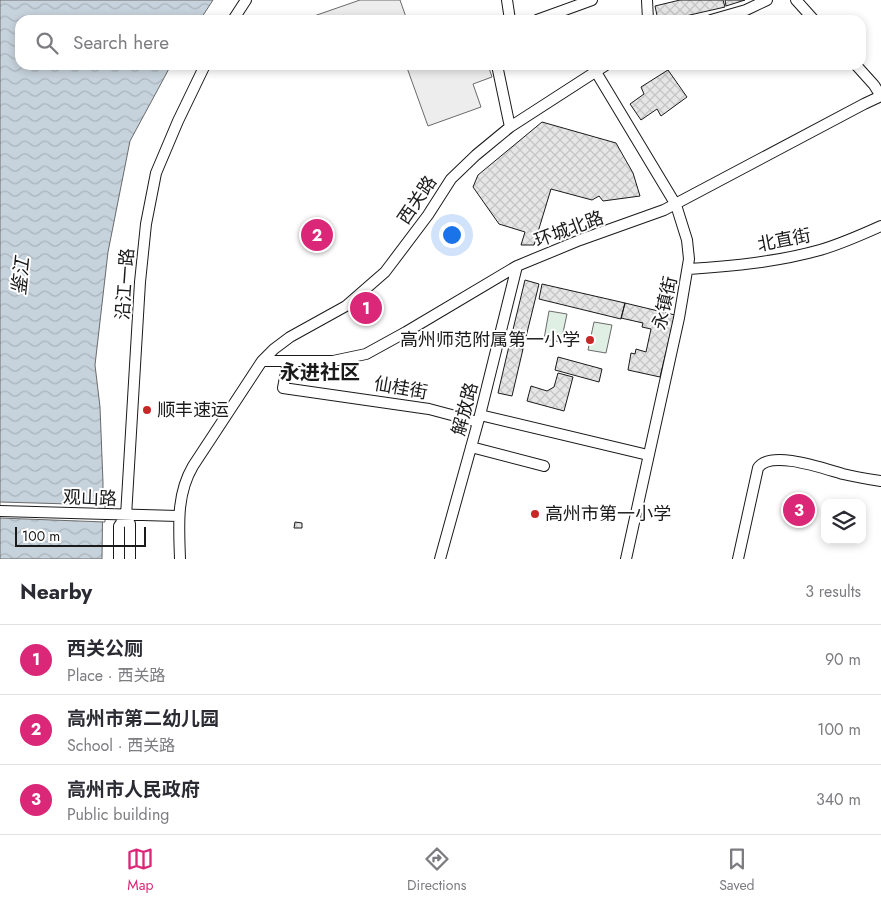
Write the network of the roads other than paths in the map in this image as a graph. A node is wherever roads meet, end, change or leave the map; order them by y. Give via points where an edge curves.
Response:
1 (246, 0) edge
2 (507, 0) edge
3 (592, 0) edge
4 (647, 0) edge
5 (767, 0) edge
6 (796, 0) edge
7 (236, 15) edge
8 (509, 15) edge
9 (551, 15) edge
10 (648, 15) edge
11 (728, 15) edge
12 (810, 15) edge
13 (203, 70) edge
14 (498, 70) edge
15 (599, 70) edge
16 (861, 70) edge
17 (596, 72) junction
18 (881, 96) edge
19 (510, 127) junction
20 (676, 205) junction
21 (881, 226) edge
22 (516, 266) junction
23 (689, 269) junction
24 (262, 360) junction
25 (288, 362) junction
26 (479, 418) junction
27 (471, 447) junction
28 (648, 455) junction
29 (544, 466) dead end
30 (881, 481) edge
31 (0, 511) edge
32 (126, 516) junction
33 (178, 516) junction
34 (119, 559) edge
35 (130, 559) edge
36 (180, 559) edge
37 (440, 559) edge
38 (626, 559) edge
39 (738, 559) edge

1 - 7 street
2 - 8 street
3 - 9 street
4 - 10 street
5 - 11 street
6 - 12 street
13 - 32 street, 沿江一路 via 156,173 146,224
14 - 19 street
15 - 17 street, 西关路
16 - 18 street
17 - 19 street, 西关路
17 - 20 street, 永镇街
18 - 20 street, 环城北路
19 - 24 street, 西关路 via 451,179 385,272 346,306 290,337
20 - 22 street, 环城北路
20 - 23 street, 永镇街 via 687,240
21 - 23 street, 北直街 via 796,256
22 - 25 street, 环城北路 via 366,354 334,360
22 - 26 street, 解放路
23 - 28 street, 永镇街
24 - 25 street, 环城北路
24 - 33 street, 西关路 via 188,475 181,492
25 - 26 street, 仙桂街 via 283,388
26 - 27 street, 解放路
26 - 28 street, 仙桂街
27 - 29 street
27 - 37 street, 解放路
28 - 38 street, 永镇街
30 - 39 street via 796,462 763,462 758,468
31 - 32 street, 观山路
32 - 33 street, 观山路
32 - 34 street via 119,526
32 - 35 street via 130,524
33 - 36 street, 西关路

